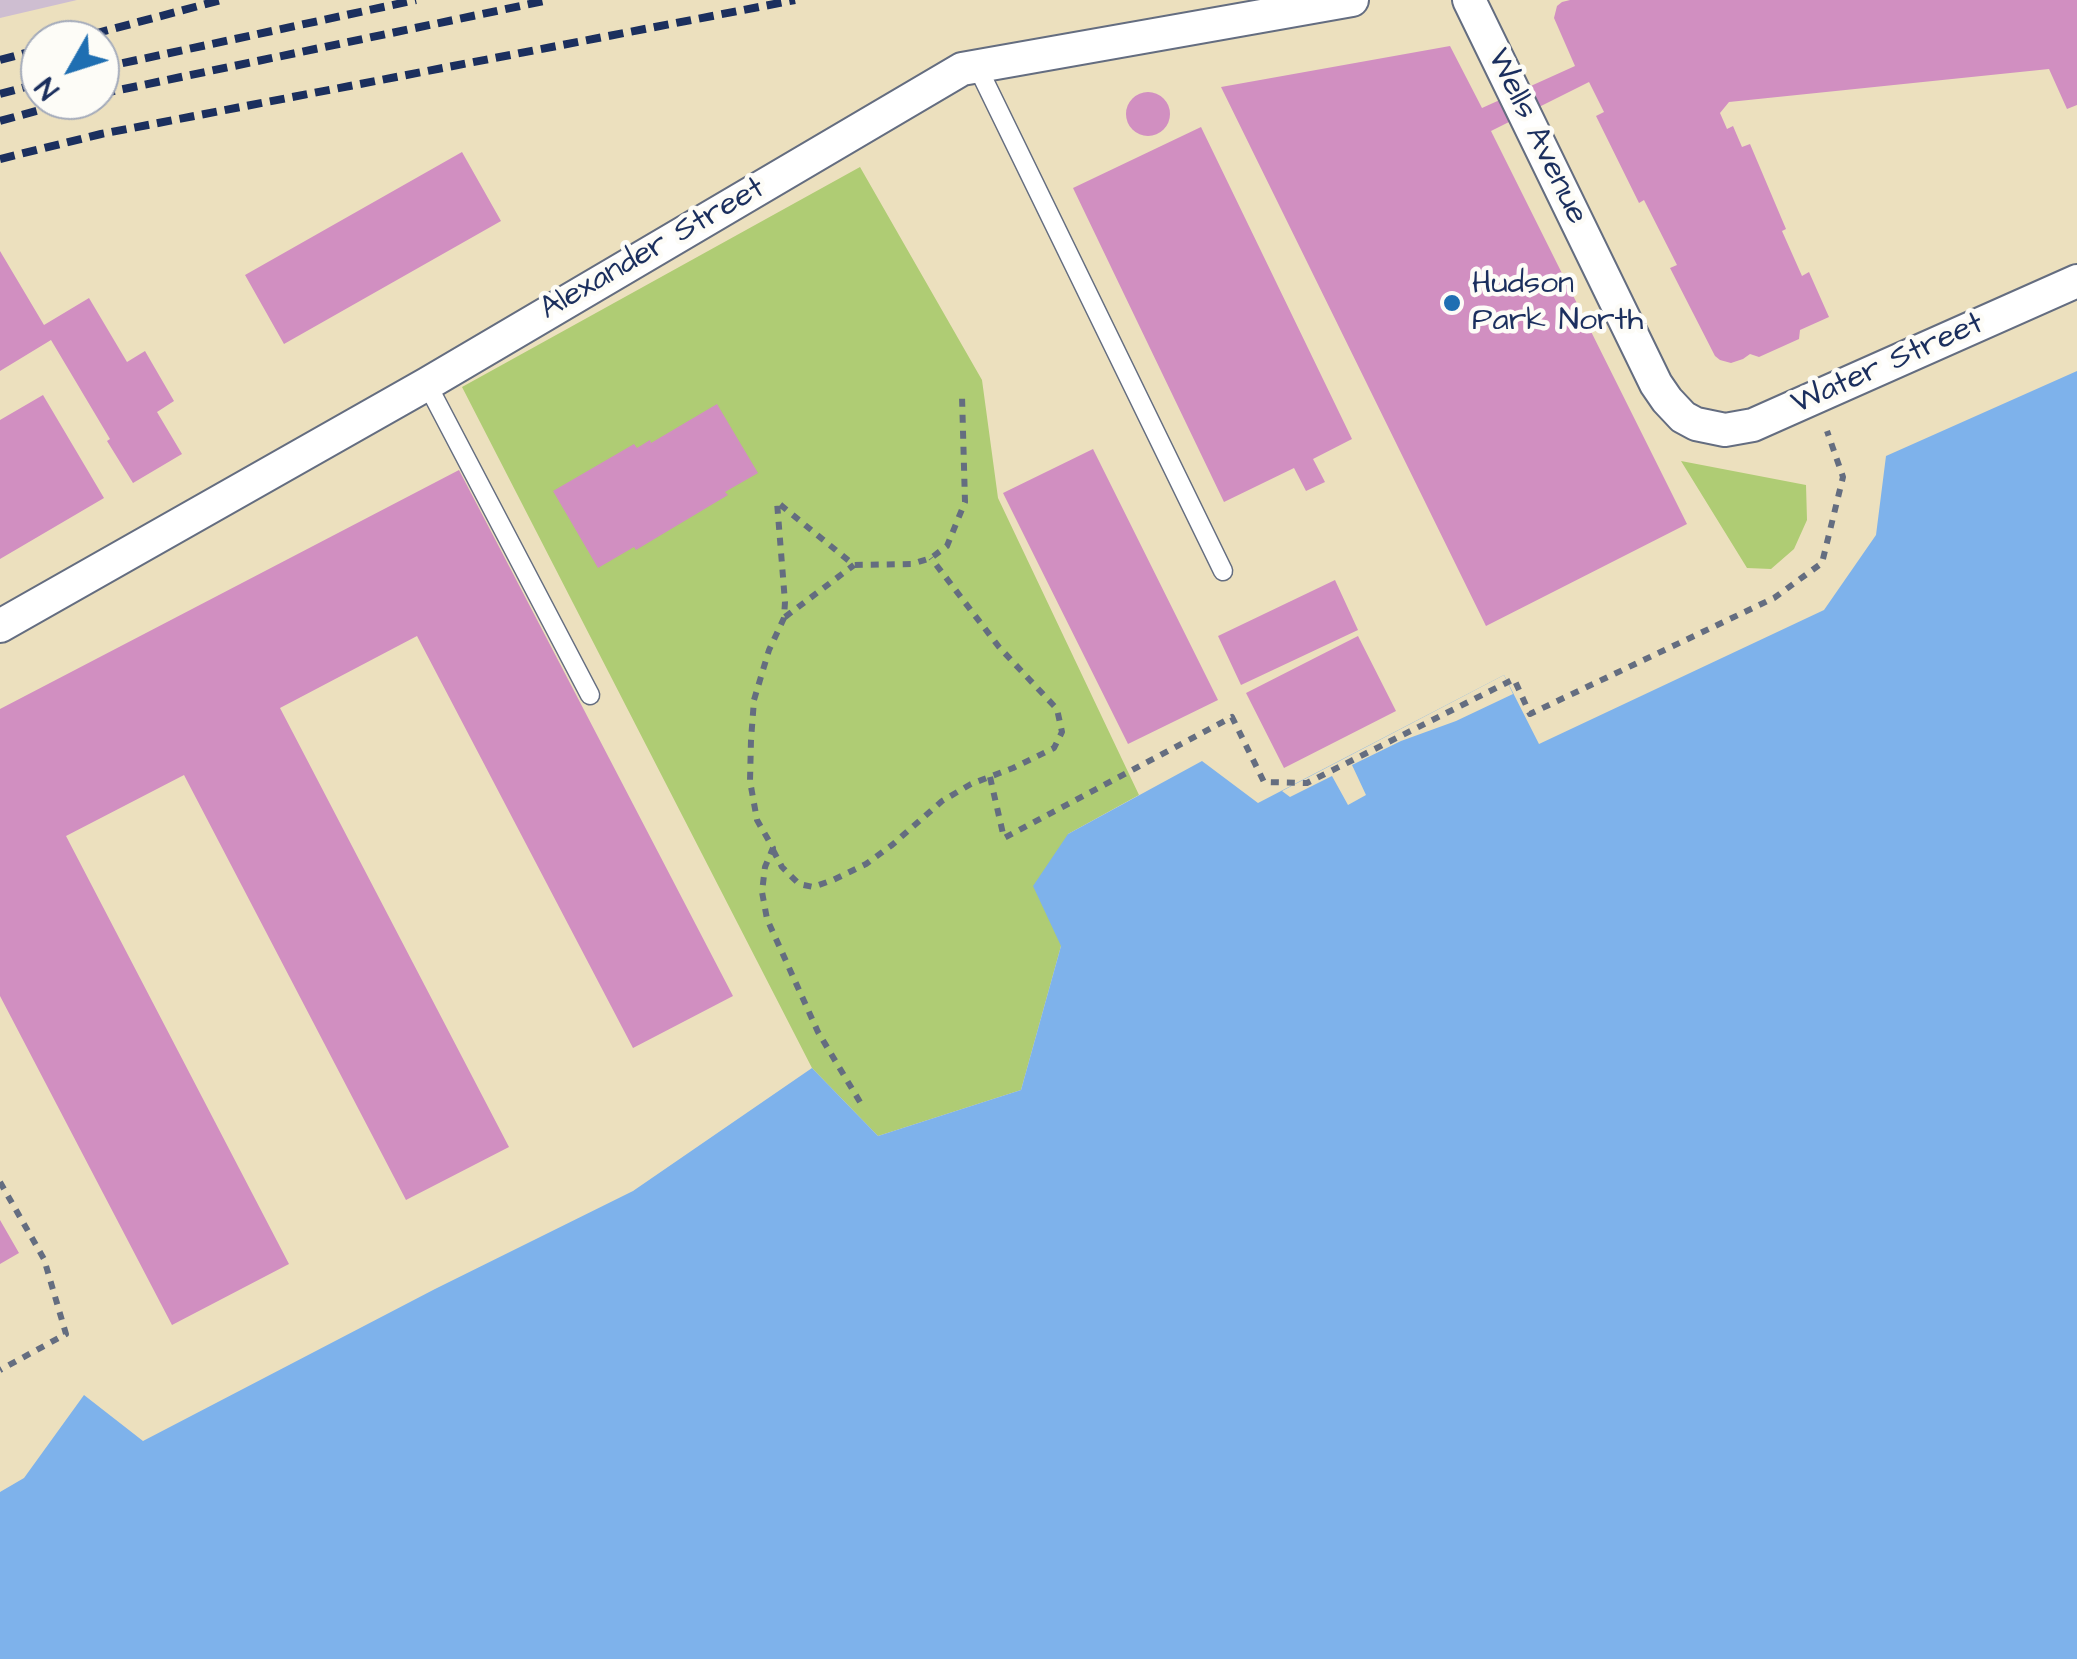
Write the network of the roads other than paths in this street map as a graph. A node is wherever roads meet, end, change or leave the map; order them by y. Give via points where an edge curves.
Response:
1 (1352, 0) edge
2 (1469, 0) edge
3 (977, 66) junction
4 (2077, 281) edge
5 (427, 384) junction
6 (1696, 424) joint
7 (1223, 571) dead end
8 (0, 626) edge
9 (590, 695) dead end

1 - 3 street, Alexander Street
2 - 6 street, Wells Avenue via 1656,384
3 - 5 street, Alexander Street
3 - 7 lane
4 - 6 street, Water Street via 1753,425
5 - 8 street, Alexander Street
5 - 9 lane

